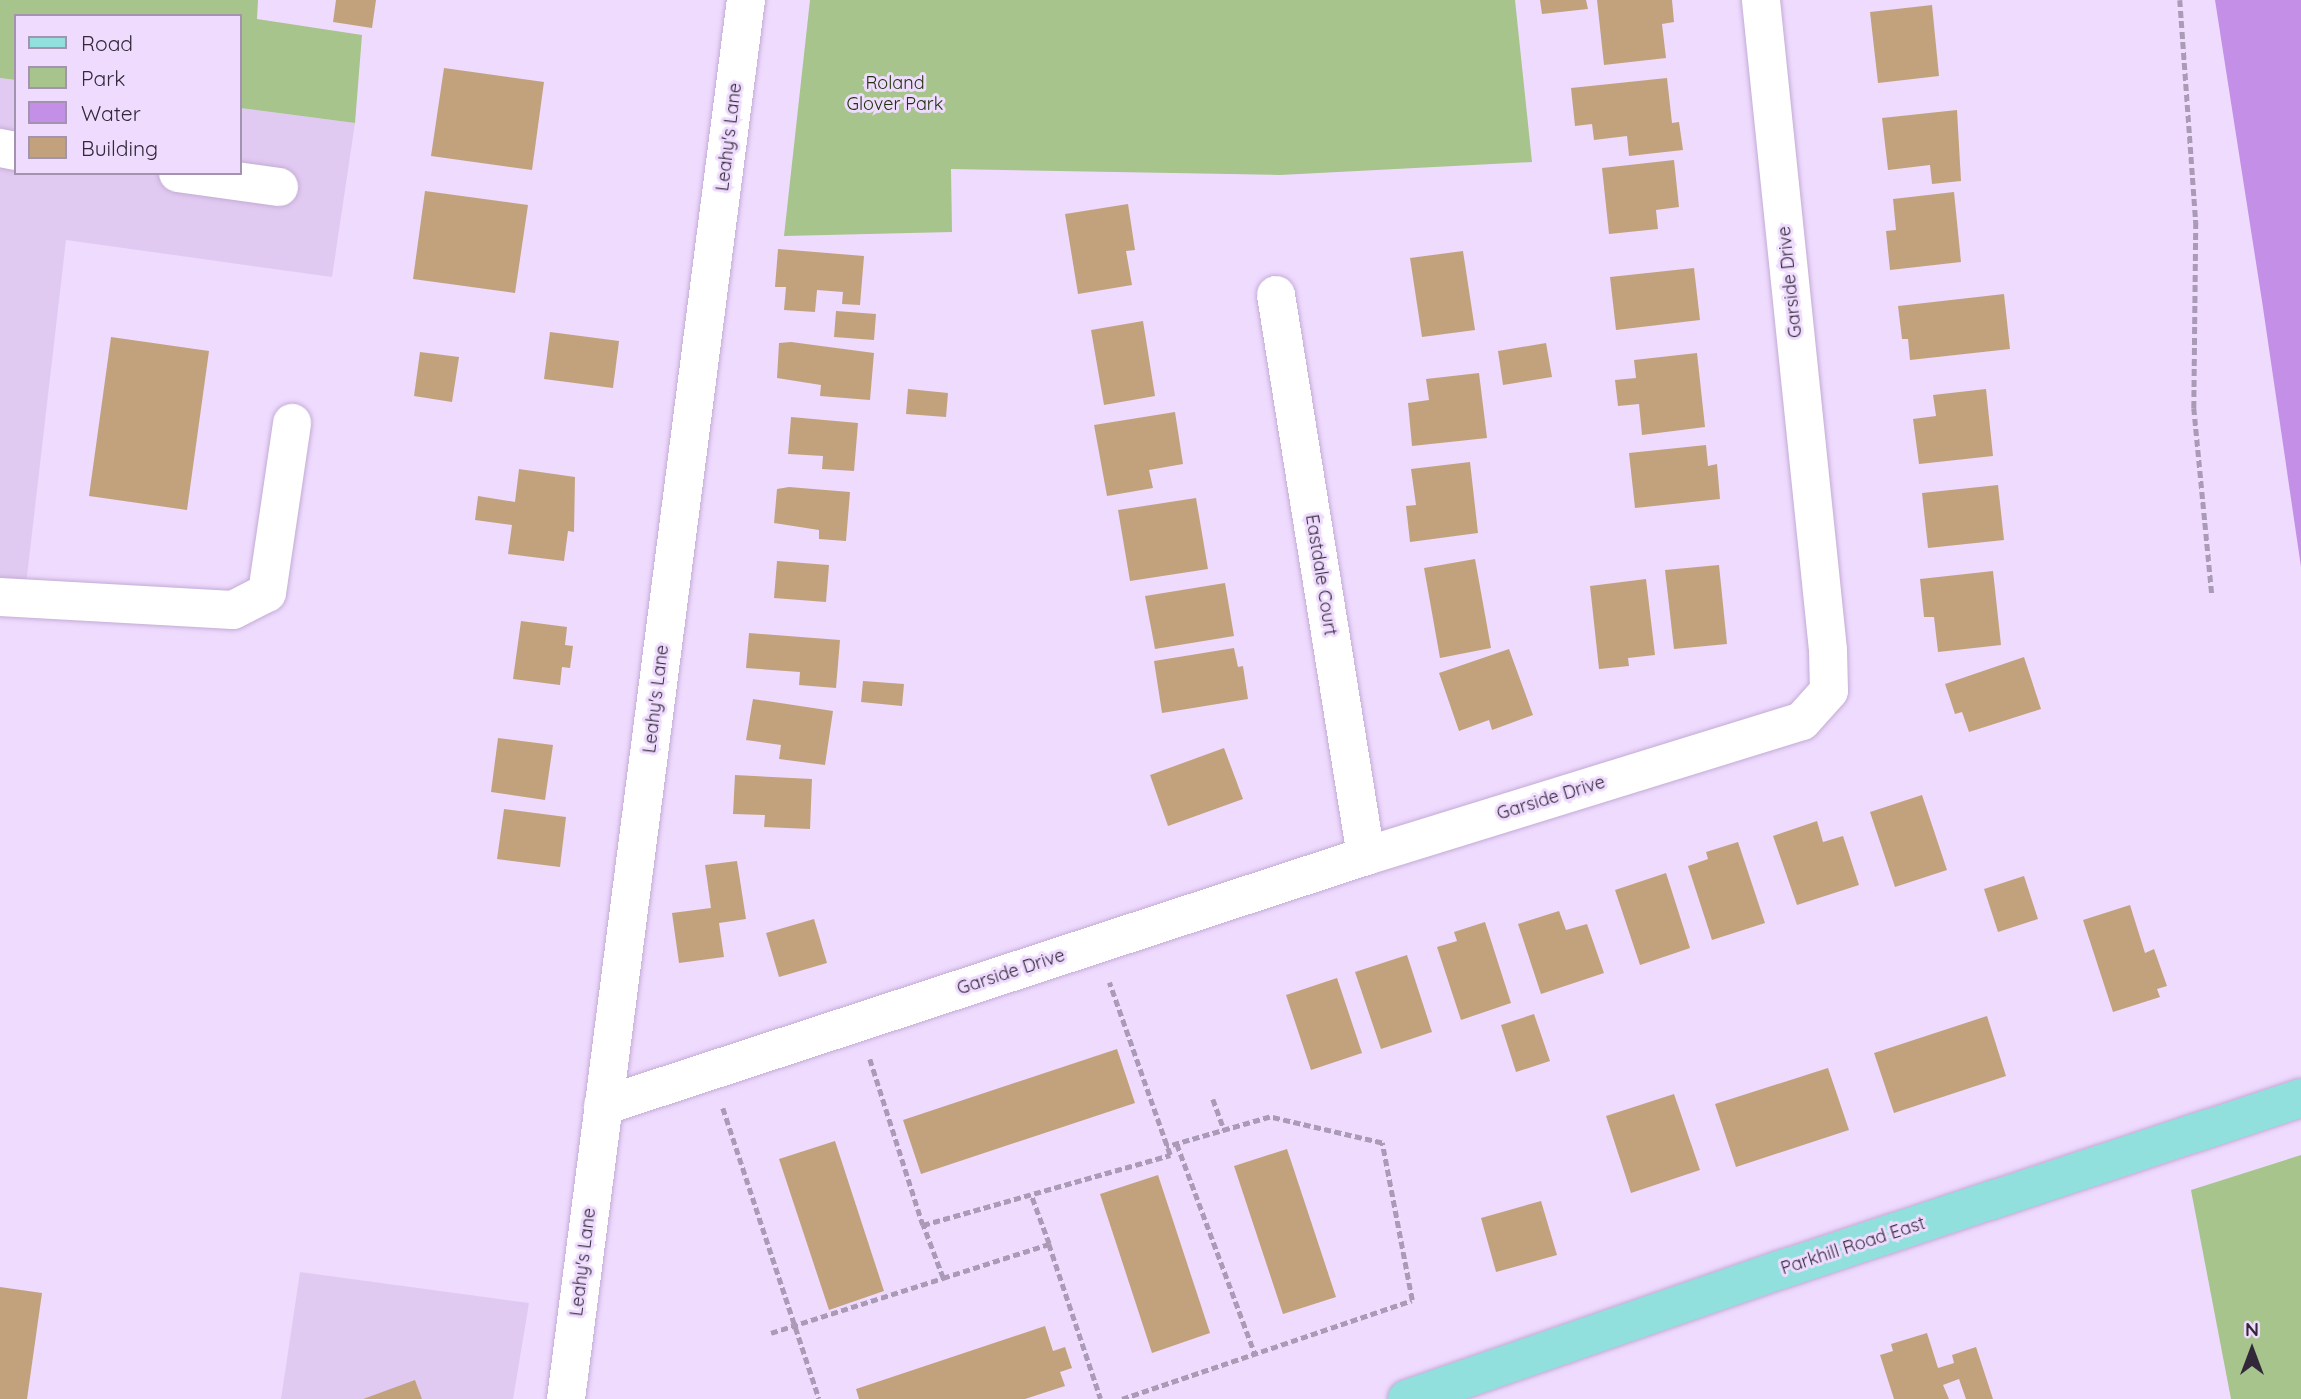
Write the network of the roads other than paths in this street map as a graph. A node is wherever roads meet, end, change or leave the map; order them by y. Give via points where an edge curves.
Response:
1 (746, 0) edge
2 (1760, 0) edge
3 (192, 175) edge
4 (279, 187) dead end
5 (1276, 295) dead end
6 (292, 423) dead end
7 (0, 597) edge
8 (1366, 856) junction
9 (2301, 1098) edge
10 (603, 1106) junction
11 (566, 1399) edge
12 (1407, 1399) edge

1 - 10 street, Leahy's Lane
2 - 8 street, Garside Drive via 1829,691 1802,721
3 - 4 street
5 - 8 street, Eastdale Court
6 - 7 street via 267,593 233,610
8 - 10 street, Garside Drive
9 - 12 main road, Parkhill Road East
10 - 11 street, Leahy's Lane

